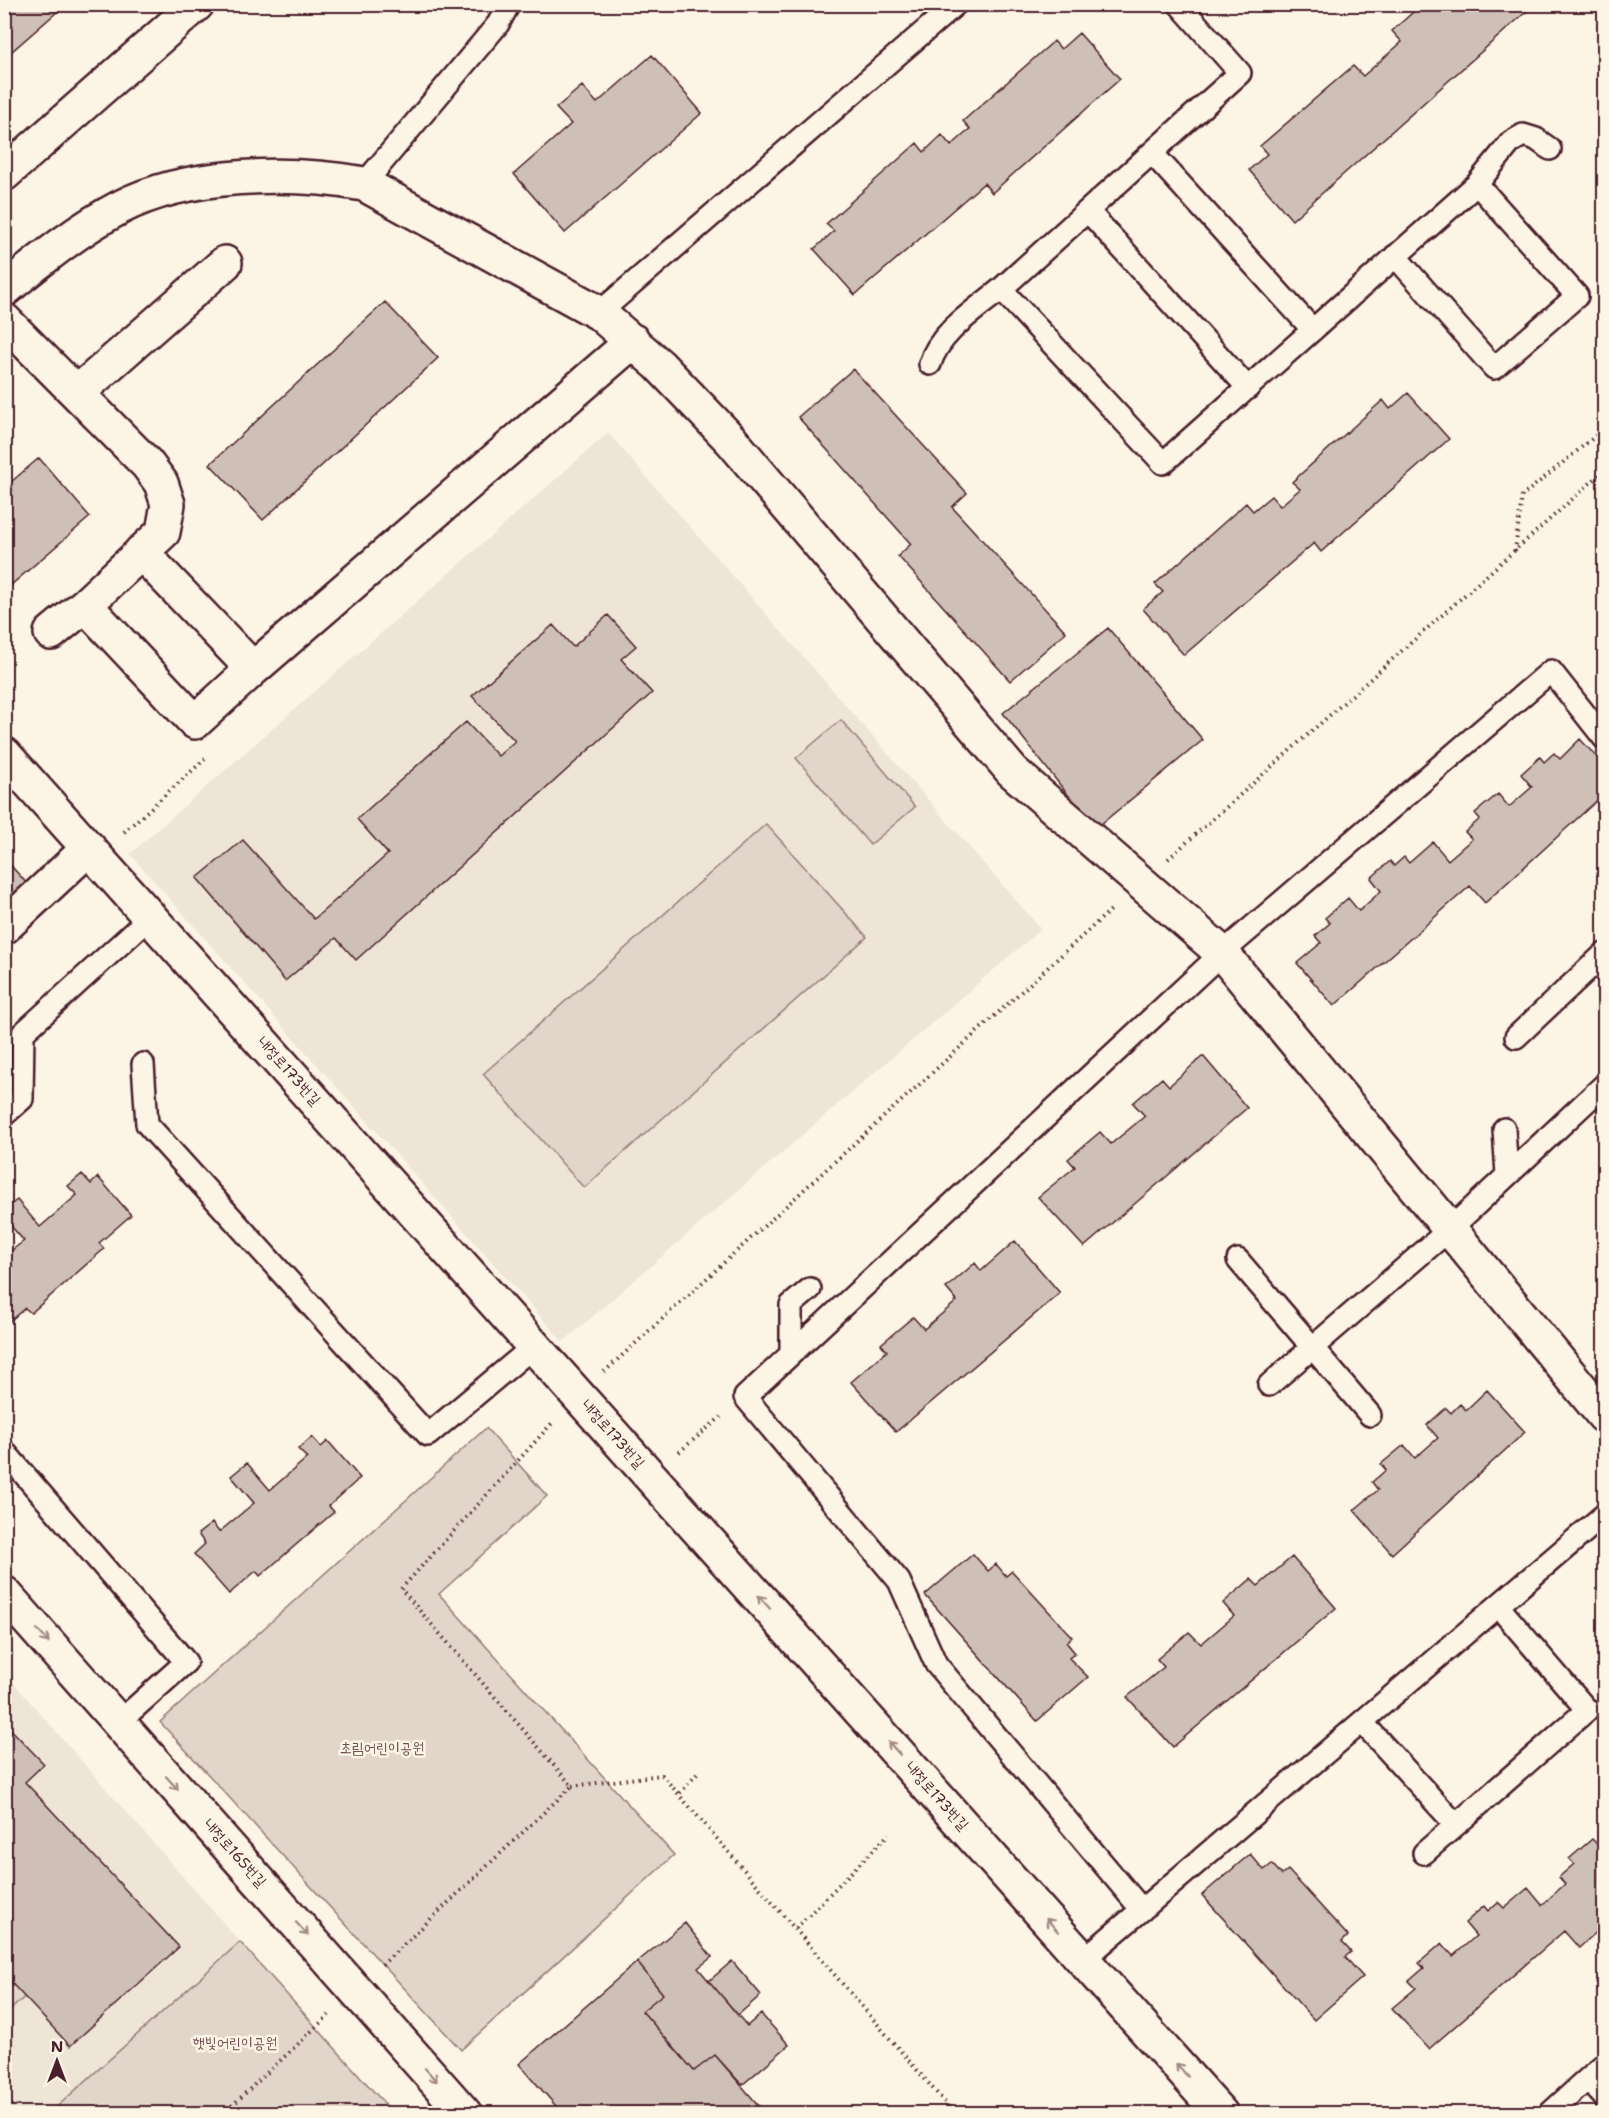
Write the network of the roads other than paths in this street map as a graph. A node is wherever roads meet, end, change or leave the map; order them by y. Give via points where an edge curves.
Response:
1 (197, 4) edge
2 (509, 4) edge
3 (956, 4) edge
4 (1179, 4) edge
5 (1550, 149) dead end
6 (1152, 153) junction
7 (4, 174) edge
8 (364, 184) junction
9 (1477, 184) junction
10 (1088, 211) junction
11 (1395, 256) junction
12 (225, 263) dead end
13 (1002, 289) junction
14 (4, 290) edge
15 (599, 313) junction
16 (4, 320) edge
17 (1313, 330) junction
18 (633, 341) junction
19 (930, 364) dead end
20 (1248, 388) junction
21 (77, 393) junction
22 (141, 552) junction
23 (85, 605) junction
24 (51, 633) dead end
25 (253, 669) junction
26 (1605, 738) edge
27 (4, 754) edge
28 (89, 848) junction
29 (150, 917) junction
30 (4, 927) edge
31 (1222, 953) junction
32 (1605, 954) edge
33 (1516, 1037) dead end
34 (143, 1064) dead end
35 (1605, 1085) edge
36 (4, 1115) edge
37 (1504, 1129) dead end
38 (1507, 1174) junction
39 (1450, 1229) junction
40 (1238, 1260) dead end
41 (810, 1289) dead end
42 (534, 1346) junction
43 (1312, 1347) junction
44 (791, 1353) junction
45 (1269, 1385) dead end
46 (1370, 1415) dead end
47 (1605, 1416) edge
48 (4, 1451) edge
49 (1605, 1515) edge
50 (4, 1593) edge
51 (1497, 1606) junction
52 (119, 1722) junction
53 (1362, 1722) junction
54 (1456, 1825) junction
55 (1424, 1853) dead end
56 (1142, 1910) junction
57 (1083, 1960) junction
58 (1605, 2064) edge
59 (1588, 2079) junction
60 (1605, 2097) edge
61 (465, 2114) edge
62 (1221, 2114) edge
63 (1549, 2114) edge

1 - 7 street
2 - 8 lane via 498,24
3 - 15 lane
4 - 6 lane via 1240,73
5 - 9 lane via 1523,135 1511,142
6 - 10 lane
6 - 17 lane
8 - 14 street via 324,177 244,178 154,192 95,222
8 - 15 street
9 - 11 lane
9 - 11 lane via 1577,296 1494,368
10 - 13 lane
10 - 20 lane
11 - 17 lane
12 - 21 street
13 - 19 lane via 945,337 934,349
13 - 20 lane via 1163,463
15 - 18 street
16 - 21 street
17 - 20 lane
18 - 25 street
18 - 31 street via 731,440 1012,771
21 - 22 street via 161,483 168,504 163,532
22 - 23 street
22 - 25 street
23 - 24 street
23 - 25 street via 195,722
26 - 31 lane via 1551,671
27 - 28 street, 내정로173번길
28 - 29 street, 내정로173번길
28 - 30 street
29 - 36 lane via 23,1033 22,1099
29 - 42 street, 내정로173번길
31 - 39 street
31 - 44 lane
32 - 33 lane
34 - 42 lane via 147,1124 428,1435
35 - 38 lane
37 - 38 lane
38 - 39 lane
39 - 43 lane
39 - 47 street
40 - 43 lane
41 - 44 lane via 791,1305
57 -> 42 street, 내정로173번길
43 - 45 lane
43 - 46 lane
44 - 56 lane via 745,1397 899,1581 936,1664
48 - 52 lane via 186,1662
49 - 51 lane
50 -> 52 street, 내정로165번길
51 - 53 lane
51 - 54 lane via 1587,1710
52 -> 61 street, 내정로165번길
53 - 54 lane
53 - 56 lane
54 - 55 lane
56 - 57 lane
62 -> 57 street, 내정로173번길
58 - 59 lane
59 - 60 lane
59 - 63 lane

